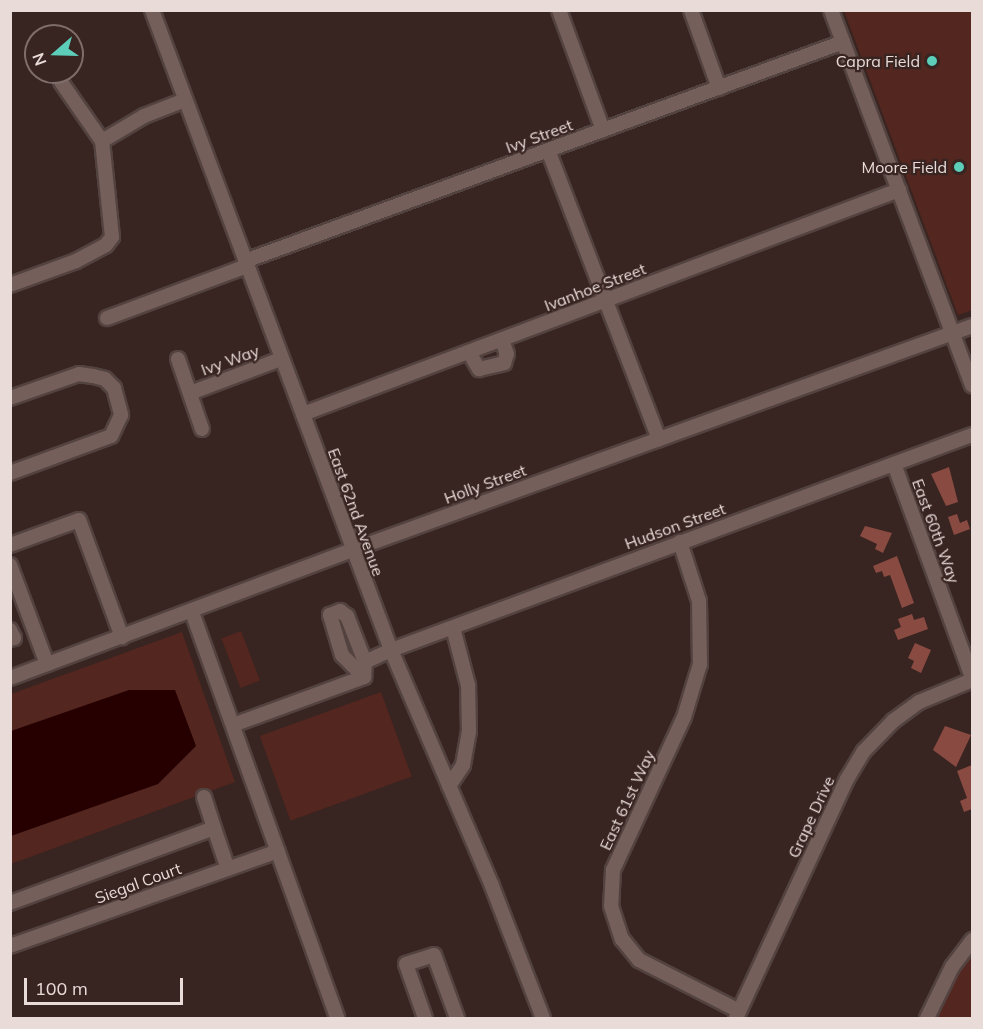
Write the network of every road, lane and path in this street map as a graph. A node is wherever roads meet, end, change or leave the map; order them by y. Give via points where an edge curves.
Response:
1 (152, 10) edge
2 (559, 10) edge
3 (691, 10) edge
4 (831, 10) edge
5 (843, 42) junction
6 (62, 84) edge
7 (719, 88) junction
8 (185, 100) junction
9 (603, 130) junction
10 (102, 141) junction
11 (548, 150) junction
12 (900, 190) junction
13 (246, 263) junction
14 (11, 284) edge
15 (606, 300) junction
16 (107, 318) dead end
17 (972, 326) edge
18 (954, 333) junction
19 (502, 340) junction
20 (469, 352) junction
21 (178, 359) dead end
22 (281, 359) junction
23 (972, 385) edge
24 (190, 393) junction
25 (10, 398) edge
26 (303, 414) junction
27 (202, 429) dead end
28 (972, 435) edge
29 (659, 439) junction
30 (894, 464) junction
31 (10, 473) edge
32 (680, 542) junction
33 (10, 545) edge
34 (352, 550) junction
35 (10, 565) edge
36 (192, 612) junction
37 (453, 628) junction
38 (10, 630) edge
39 (122, 638) junction
40 (10, 639) edge
41 (391, 650) junction
42 (365, 662) junction
43 (46, 664) junction
44 (364, 676) junction
45 (10, 678) edge
46 (972, 679) edge
47 (232, 725) junction
48 (449, 786) junction
49 (204, 797) dead end
50 (214, 828) junction
51 (278, 851) junction
52 (228, 869) junction
53 (10, 903) edge
54 (972, 940) edge
55 (10, 946) edge
56 (737, 1015) edge
57 (337, 1018) edge
58 (425, 1018) edge
59 (457, 1018) edge
60 (543, 1018) edge
61 (927, 1018) edge

1 - 8 street, East 62nd Avenue
2 - 9 street
3 - 7 street
4 - 5 street
5 - 7 street, Ivy Street
5 - 12 street
6 - 10 street
7 - 9 street, Ivy Street
8 - 10 street via 144,116
8 - 13 street, East 62nd Avenue
9 - 11 street, Ivy Street
10 - 14 street via 111,242 76,261
11 - 13 street, Ivy Street
11 - 15 street
12 - 15 street, Ivanhoe Street
12 - 18 street
13 - 16 street, Ivy Street
13 - 22 street, East 62nd Avenue
15 - 19 street, Ivanhoe Street
15 - 29 street
17 - 18 street, Holly Street
18 - 23 street
18 - 29 street, Holly Street
19 - 20 street, Ivanhoe Street
19 - 20 street via 507,354 504,363 479,369
20 - 26 street, Ivanhoe Street
21 - 24 street
22 - 24 street, Ivy Way
22 - 26 street, East 62nd Avenue
24 - 27 street
25 - 31 street via 86,375 110,381 120,402 121,415 111,436
26 - 34 street, East 62nd Avenue
28 - 30 street, Hudson Street
29 - 34 street, Holly Street
30 - 32 street, Hudson Street
30 - 46 street, East 60th Way
32 - 37 street, Hudson Street
32 - 56 street, East 61st Way via 699,601 700,664 684,717 613,870 611,906 622,939 639,960
33 - 39 street via 79,520
34 - 36 street, Holly Street
34 - 41 street, East 62nd Avenue
35 - 43 street
36 - 39 street, Holly Street
36 - 47 street
37 - 41 street, Hudson Street
37 - 48 street via 468,685 469,732 463,765
38 - 40 street
39 - 43 street, Holly Street
41 - 42 street, Hudson Street
41 - 48 street, East 62nd Avenue
42 - 44 street
42 - 44 street via 347,616 340,611 330,615 342,655
43 - 45 street, Holly Street
44 - 47 street
46 - 56 street, Grape Drive via 919,702 892,721 864,752 847,779
47 - 51 street
48 - 60 street, East 62nd Avenue
49 - 50 street
50 - 52 street
50 - 53 street
51 - 52 street, Siegal Court
51 - 57 street
52 - 55 street, Siegal Court
54 - 61 street via 952,966
58 - 59 street via 406,964 434,955

